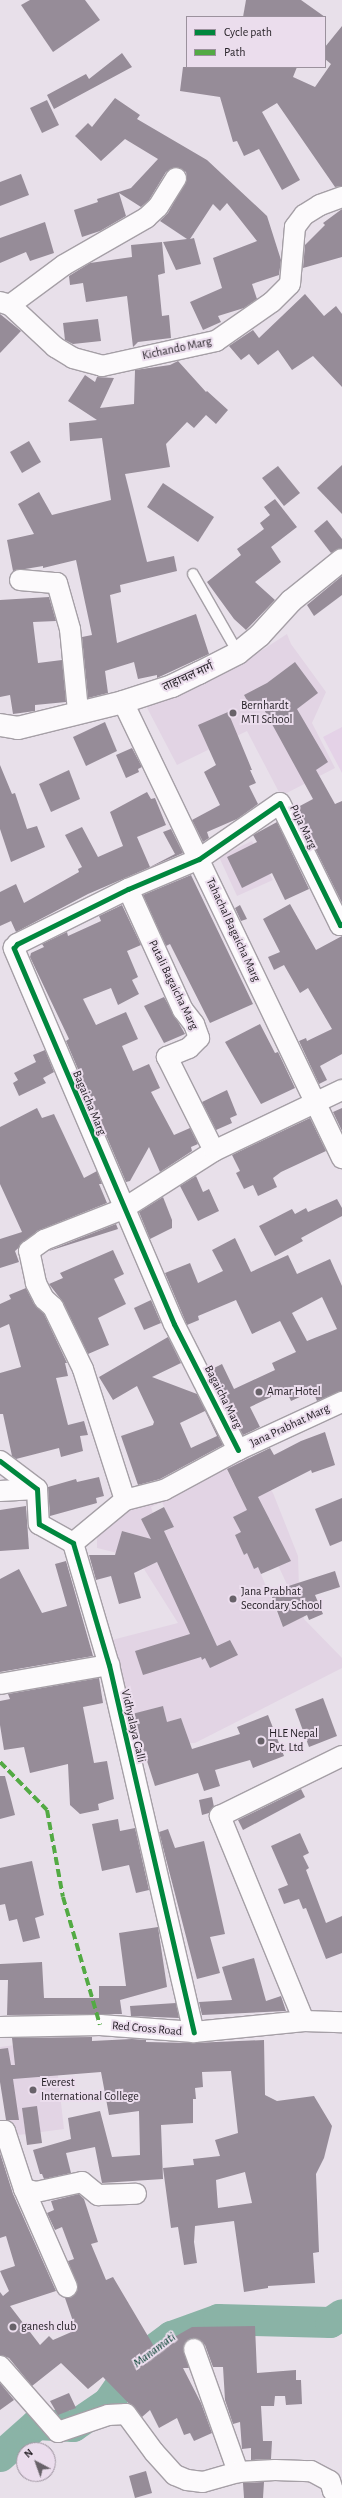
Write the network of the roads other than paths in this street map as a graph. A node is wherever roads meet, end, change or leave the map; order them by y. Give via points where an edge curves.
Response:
1 (176, 178) dead end
2 (342, 197) edge
3 (5, 304) edge
4 (342, 560) edge
5 (193, 574) dead end
6 (20, 580) dead end
7 (238, 653) junction
8 (123, 702) junction
9 (78, 711) junction
10 (0, 726) edge
11 (199, 859) junction
12 (128, 889) junction
13 (341, 926) edge
14 (342, 1090) edge
15 (316, 1105) junction
16 (214, 1151) junction
17 (342, 1158) edge
18 (123, 1209) junction
19 (342, 1402) edge
20 (238, 1450) junction
21 (0, 1461) edge
22 (37, 1489) junction
23 (0, 1491) edge
24 (125, 1500) junction
25 (73, 1543) junction
26 (109, 1666) junction
27 (0, 1684) edge
28 (342, 1756) edge
29 (304, 2021) junction
30 (342, 2022) edge
31 (0, 2027) edge
32 (194, 2032) junction
33 (0, 2130) edge
34 (24, 2189) junction
35 (136, 2194) dead end
36 (67, 2287) dead end
37 (194, 2348) dead end
38 (0, 2366) edge
39 (238, 2472) junction
40 (340, 2498) edge

1 - 3 street via 158,207 146,218 64,265
2 - 3 street, Kichando Marg via 309,212 295,227 290,284 272,302 216,341 102,366 73,358 55,347
4 - 7 street, ताहाचल मार्ग via 291,601 260,636
5 - 7 lane
6 - 9 street via 58,583 70,629
7 - 8 street, ताहाचल मार्ग via 172,686
8 - 9 street, ताहाचल मार्ग
8 - 11 street, Tahachal Bagaicha Marg
9 - 10 street, ताहाचल मार्ग via 18,728
11 - 12 street, Bagaicha Marg
11 - 13 street, Puja Marg via 280,803
11 - 15 street, Tahachal Bagaicha Marg
12 - 16 street, Putali Bagaicha Marg via 183,1010 194,1024 199,1038 189,1048 167,1057
12 - 18 street, Bagaicha Marg via 17,944 14,948
14 - 15 street
15 - 16 street
15 - 17 street, Tahachal Bagaicha Marg
16 - 18 street
18 - 20 street, Bagaicha Marg via 174,1324
18 - 24 street via 44,1240 29,1251 36,1283 44,1299 53,1307 83,1369
19 - 20 street, Jana Prabhat Marg
20 - 24 street, Jana Prabhat Marg via 164,1490
21 - 22 street
22 - 23 street
22 - 25 street via 39,1524
24 - 25 street, Jana Prabhat Marg
25 - 26 street, Vidhyalaya Galli
26 - 27 street
26 - 32 street, Vidhyalaya Galli
28 - 29 street via 220,1816
29 - 30 street, Red Cross Road
29 - 32 street, Red Cross Road
31 - 32 street, Red Cross Road via 100,2025
33 - 34 street via 5,2131
34 - 35 street via 36,2192 82,2182 98,2195
34 - 36 street
37 - 39 street
38 - 39 street via 58,2432 108,2415 126,2414 175,2475 203,2482
39 - 40 street via 311,2471 330,2481 333,2491

